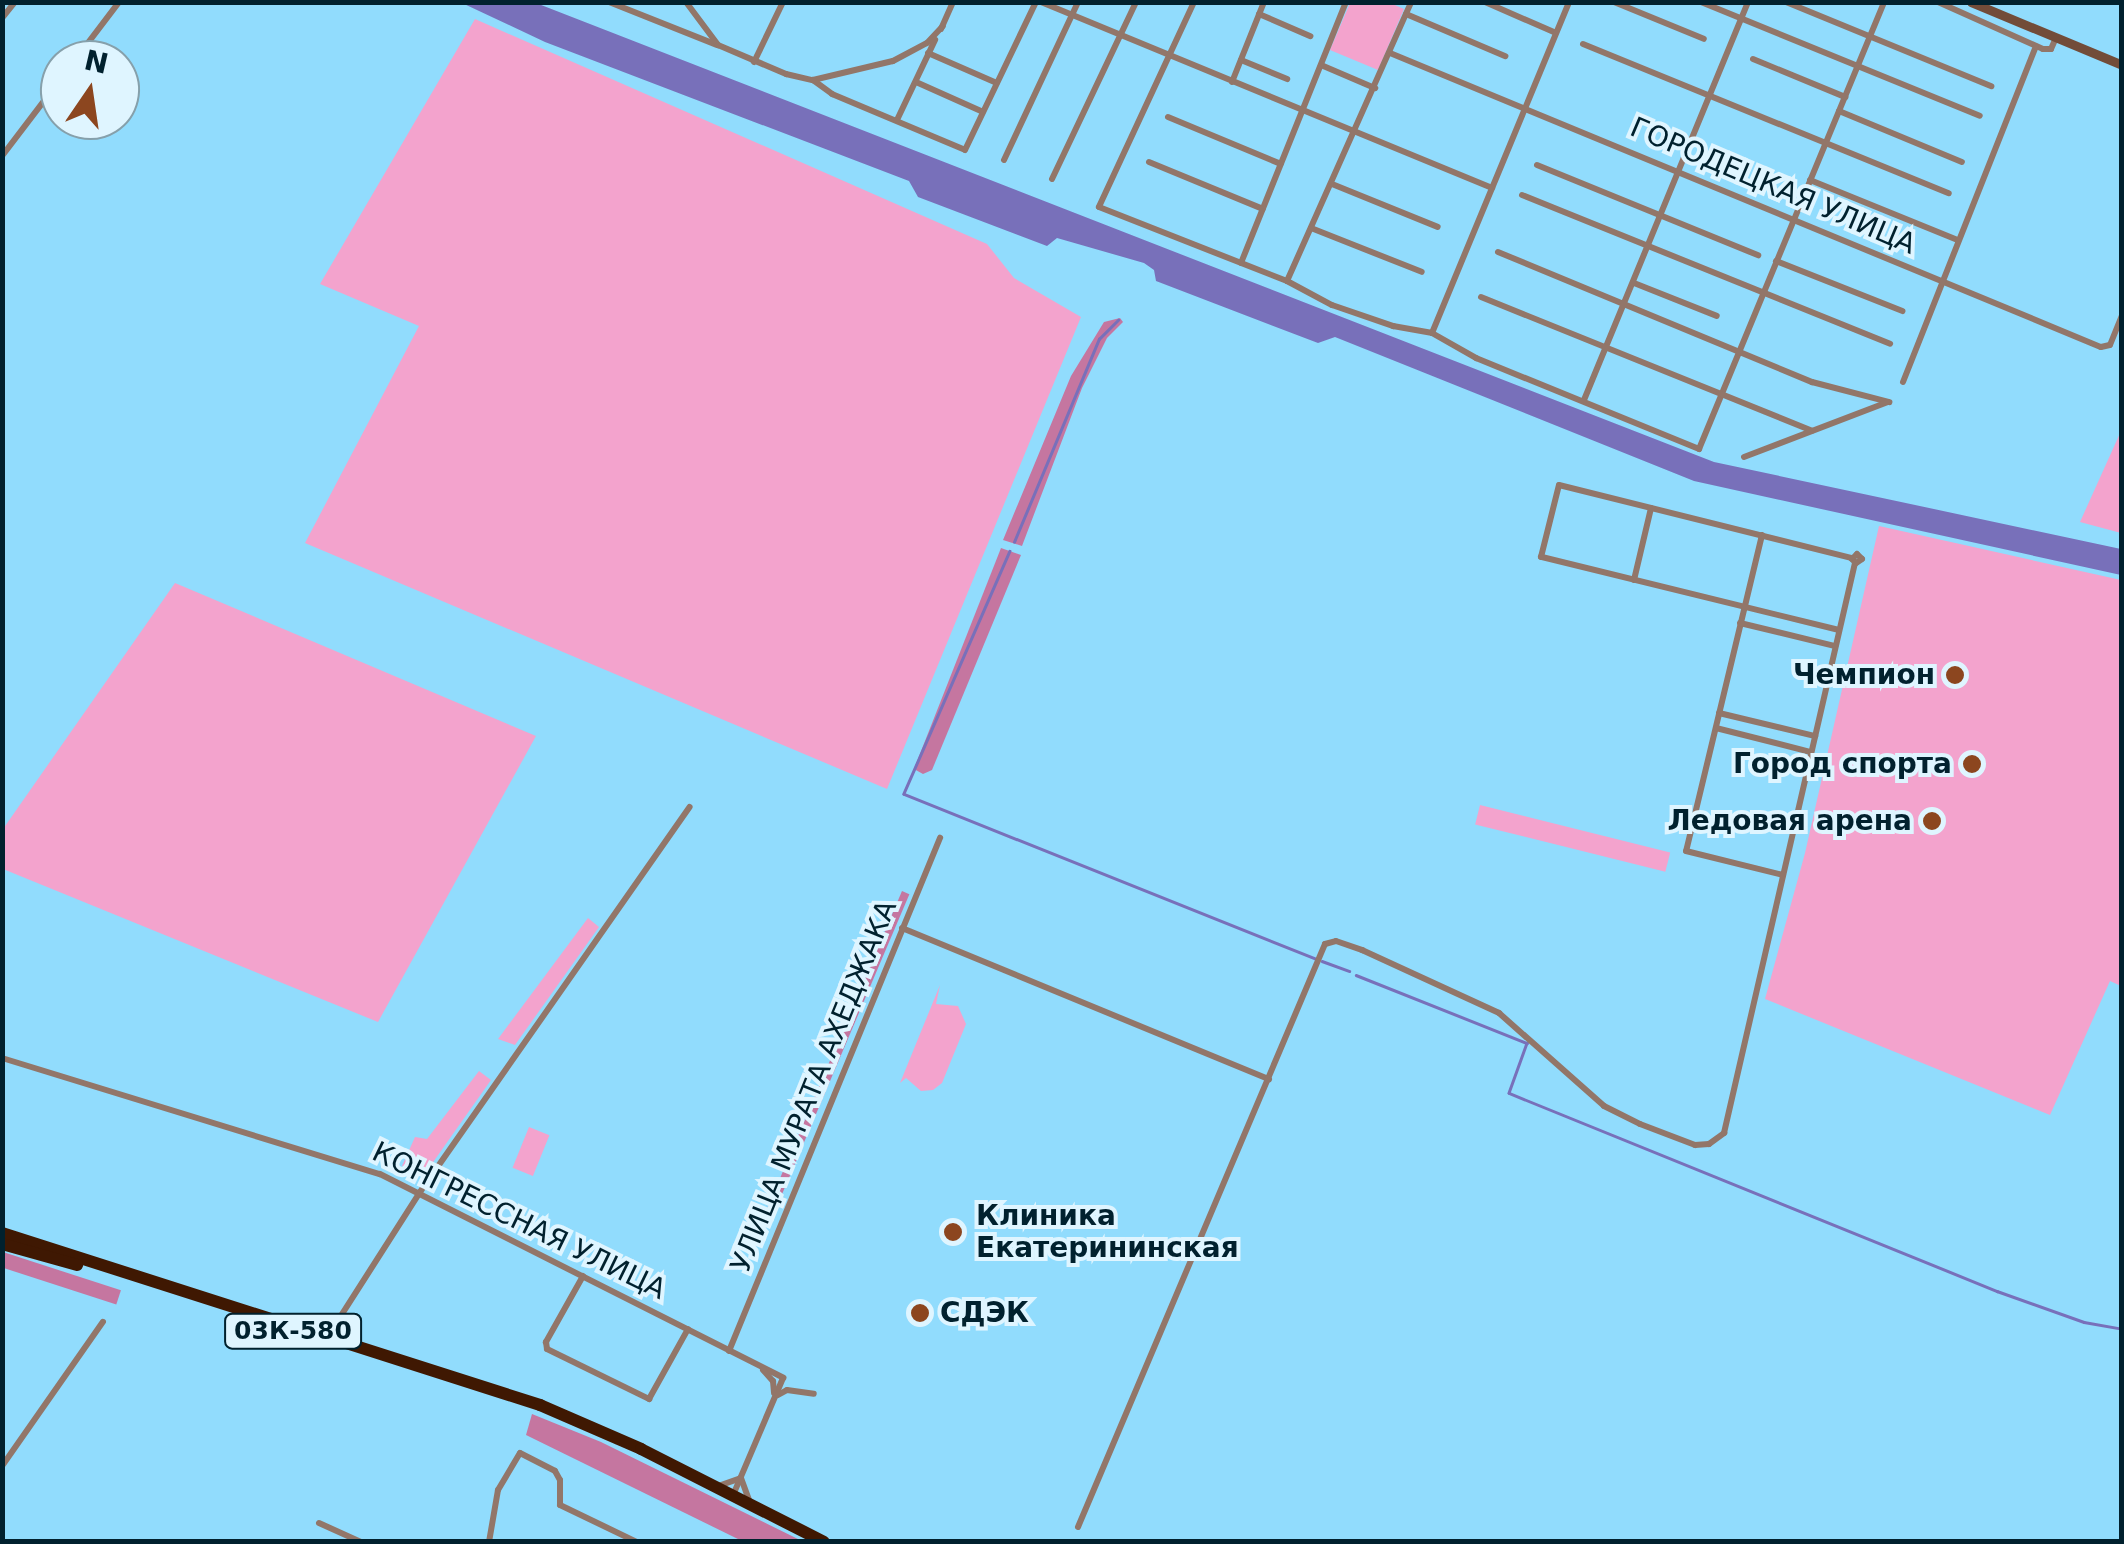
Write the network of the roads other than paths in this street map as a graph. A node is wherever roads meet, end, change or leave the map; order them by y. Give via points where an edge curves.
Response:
1 (15, 2) edge
2 (119, 2) edge
3 (608, 2) edge
4 (686, 2) edge
5 (783, 2) edge
6 (953, 2) edge
7 (1038, 2) edge
8 (1078, 2) edge
9 (1136, 2) edge
10 (1194, 2) edge
11 (1264, 2) edge
12 (1346, 2) edge
13 (1411, 2) edge
14 (1569, 2) edge
15 (1614, 2) edge
16 (1701, 2) edge
17 (1748, 2) edge
18 (1786, 2) edge
19 (1884, 2) edge
20 (1938, 2) edge
21 (1971, 2) edge
22 (1488, 3) edge
23 (1259, 14) junction
24 (1406, 14) junction
25 (1070, 17) junction
26 (2, 18) edge
27 (1741, 19) junction
28 (943, 26) junction
29 (1556, 33) junction
30 (1310, 36) dead end
31 (1119, 37) junction
32 (1869, 38) junction
33 (2056, 38) junction
34 (1704, 39) dead end
35 (90, 40) edge
36 (1583, 44) dead end
37 (718, 45) junction
38 (2036, 46) junction
39 (928, 53) junction
40 (1390, 53) junction
41 (1505, 56) dead end
42 (1169, 57) junction
43 (1752, 59) dead end
44 (1240, 60) junction
45 (754, 62) junction
46 (1321, 65) junction
47 (2122, 65) edge
48 (1858, 66) junction
49 (1287, 79) dead end
50 (813, 80) junction
51 (916, 82) junction
52 (1232, 82) junction
53 (997, 83) junction
54 (1991, 86) dead end
55 (1375, 88) junction
56 (1710, 94) junction
57 (1845, 97) junction
58 (40, 106) edge
59 (1525, 108) junction
60 (1839, 111) junction
61 (984, 112) junction
62 (1302, 112) junction
63 (1980, 116) dead end
64 (1168, 117) dead end
65 (897, 120) junction
66 (1355, 133) junction
67 (1826, 143) junction
68 (2, 156) edge
69 (1004, 160) dead end
70 (1149, 162) dead end
71 (1962, 162) dead end
72 (1282, 164) junction
73 (1537, 165) dead end
74 (1679, 172) junction
75 (1052, 179) dead end
76 (1810, 180) junction
77 (1332, 184) junction
78 (1492, 188) junction
79 (1949, 193) dead end
80 (1522, 195) dead end
81 (1264, 209) junction
82 (1661, 216) junction
83 (1794, 220) junction
84 (1438, 227) dead end
85 (1311, 228) junction
86 (1958, 240) junction
87 (1649, 247) junction
88 (1498, 252) dead end
89 (1758, 254) dead end
90 (1776, 261) junction
91 (1241, 262) junction
92 (1422, 272) dead end
93 (1942, 280) junction
94 (1287, 281) junction
95 (1634, 282) junction
96 (1763, 293) junction
97 (1481, 297) dead end
98 (1625, 304) junction
99 (1902, 312) dead end
100 (1717, 316) dead end
101 (2122, 316) edge
102 (1432, 333) junction
103 (1890, 344) dead end
104 (1606, 347) junction
105 (1739, 350) junction
106 (1902, 382) dead end
107 (1721, 395) junction
108 (1584, 400) junction
109 (1812, 432) junction
110 (1744, 458) dead end
111 (1652, 508) junction
112 (1762, 535) junction
113 (1634, 580) junction
114 (1744, 607) junction
115 (1740, 623) junction
116 (1839, 630) junction
117 (1835, 646) junction
118 (1720, 713) junction
119 (1716, 728) junction
120 (1815, 736) junction
121 (1811, 752) junction
122 (690, 807) dead end
123 (940, 838) dead end
124 (1783, 875) junction
125 (902, 928) junction
126 (2, 1058) edge
127 (1269, 1080) junction
128 (420, 1192) junction
129 (2, 1239) edge
130 (582, 1276) junction
131 (102, 1322) dead end
132 (688, 1330) junction
133 (328, 1336) junction
134 (729, 1351) junction
135 (760, 1366) junction
136 (814, 1394) dead end
137 (774, 1400) junction
138 (568, 1415) junction
139 (2, 1466) edge
140 (741, 1478) junction
141 (732, 1498) junction
142 (319, 1523) dead end
143 (1078, 1527) dead end
144 (361, 1542) edge
145 (489, 1542) edge
146 (636, 1542) edge
147 (809, 1542) edge
148 (827, 1542) edge

1 - 26 street
2 - 35 street
3 - 37 street
4 - 37 street
5 - 45 street
6 - 28 street
7 - 25 street
7 - 53 street
8 - 25 street
9 - 31 street
10 - 42 street
11 - 23 street
12 - 46 street
13 - 24 street
14 - 29 street
15 - 34 street
16 - 27 street
17 - 27 street
18 - 32 street
19 - 32 street
20 - 38 street
21 - 33 street
22 - 29 street
23 - 30 street
23 - 44 street
24 - 40 street
24 - 41 street
25 - 31 street
25 - 69 street
27 - 48 street
27 - 56 street
28 - 39 street
28 - 50 street via 928,44 880,66
29 - 59 street
31 - 42 street
31 - 75 street
32 - 48 street
32 - 54 street
33 - 38 street via 2051,49
33 - 47 street
36 - 56 street
37 - 45 street
38 - 86 street
39 - 51 street
39 - 53 street
40 - 55 street
40 - 59 street, ГОРОДЕЦКАЯ УЛИЦА
42 - 52 street
42 - 91 street via 1099,206
43 - 57 street
44 - 49 street
44 - 52 street
45 - 50 street
46 - 55 street
46 - 62 street
48 - 57 street
48 - 63 street
50 - 65 street
51 - 61 street
51 - 65 street
52 - 62 street
53 - 61 street
55 - 66 street
56 - 67 street
56 - 74 street
57 - 60 street
58 - 68 street
59 - 74 street, ГОРОДЕЦКАЯ УЛИЦА
59 - 78 street
60 - 67 street
60 - 71 street
61 - 65 street via 965,150
62 - 66 street
62 - 72 street
64 - 72 street
66 - 77 street
66 - 78 street
67 - 76 street
67 - 79 street
70 - 81 street
72 - 81 street
73 - 82 street
74 - 82 street
74 - 83 street, ГОРОДЕЦКАЯ УЛИЦА
76 - 83 street
76 - 86 street
77 - 84 street
77 - 85 street
78 - 102 street
80 - 87 street
81 - 91 street
82 - 87 street
82 - 89 street
83 - 90 street
83 - 93 street, ГОРОДЕЦКАЯ УЛИЦА
85 - 92 street
85 - 94 street
86 - 93 street
87 - 95 street
87 - 96 street
88 - 98 street
90 - 96 street
90 - 99 street
91 - 94 street
93 - 101 street, ГОРОДЕЦКАЯ УЛИЦА via 2102,347 2110,345
93 - 106 street
94 - 102 street via 1363,316
95 - 98 street
95 - 100 street
96 - 103 street
96 - 105 street
97 - 104 street
98 - 104 street
98 - 105 street
102 - 108 street via 1476,358
104 - 107 street
104 - 108 street
105 - 107 street
105 - 109 street via 1812,382 1889,402
107 - 108 street via 1699,449
107 - 109 street
109 - 110 street
111 - 112 street
111 - 113 street
111 - 113 street via 1558,486 1541,557
112 - 114 street
112 - 116 street via 1853,560
113 - 114 street
114 - 115 street
114 - 116 street
115 - 117 street
115 - 118 street
116 - 117 street
117 - 120 street
118 - 119 street
118 - 120 street
119 - 121 street
119 - 124 street via 1686,851
120 - 121 street
121 - 124 street
122 - 128 street
123 - 125 street, УЛИЦА МУРАТА АХЕДЖАКА
124 - 127 street via 1729,1119 1709,1144 1696,1145 1604,1106 1499,1013 1336,941 1324,944
125 - 127 street
125 - 134 street, УЛИЦА МУРАТА АХЕДЖАКА
126 - 128 street, КОНГРЕССНАЯ УЛИЦА via 356,1165
127 - 143 street
128 - 130 street, КОНГРЕССНАЯ УЛИЦА
128 - 133 street
129 - 133 highway, 03К-580
129 - 141 highway, 03К-580 via 527,1406
130 - 132 street, КОНГРЕССНАЯ УЛИЦА
130 - 132 street via 547,1350 649,1399
131 - 139 street
132 - 134 street, КОНГРЕССНАЯ УЛИЦА
133 - 138 highway, 03К-580
134 - 135 street, КОНГРЕССНАЯ УЛИЦА
135 - 137 street via 773,1381
135 - 137 street, КОНГРЕССНАЯ УЛИЦА via 783,1378
136 - 137 street via 787,1390
137 - 140 street
138 - 140 street via 717,1484
138 - 141 highway, 03К-580
140 - 141 street
140 - 148 street via 750,1500
141 - 147 highway, 03К-580
141 - 148 highway, 03К-580
142 - 144 street
145 - 146 street via 498,1490 520,1453 555,1472 560,1505

